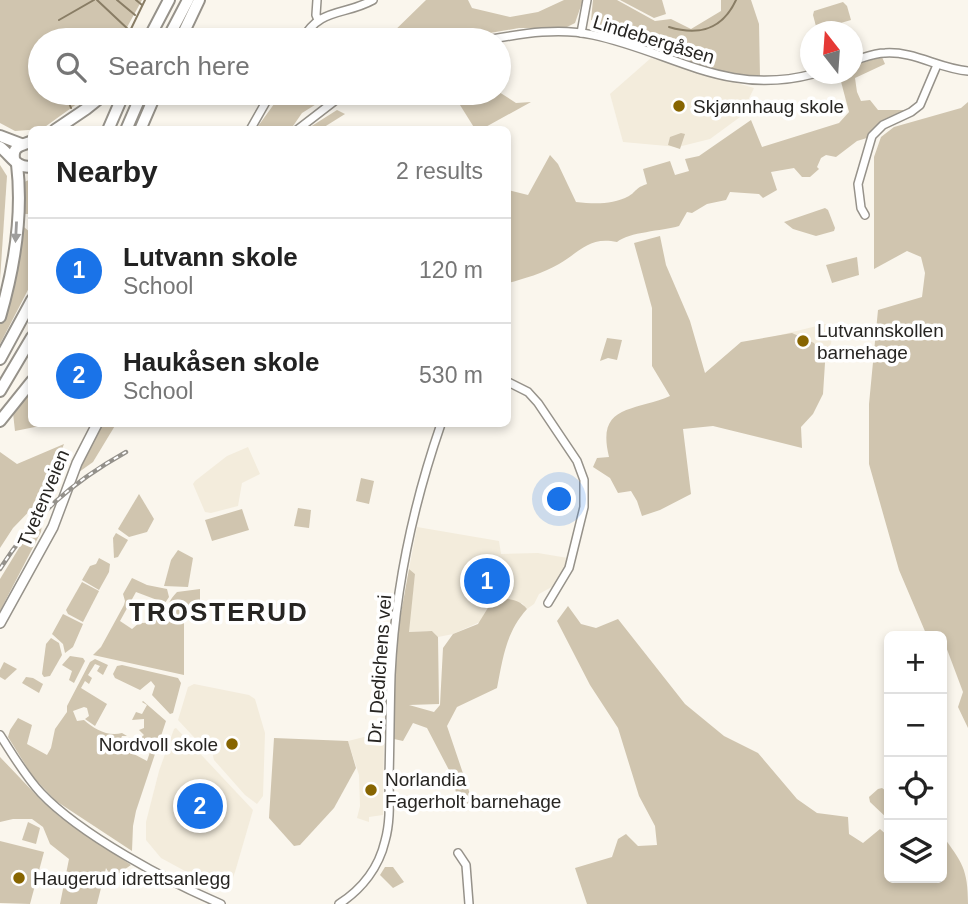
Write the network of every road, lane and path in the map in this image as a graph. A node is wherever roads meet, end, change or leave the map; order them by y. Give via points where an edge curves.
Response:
1 (169, 0) edge
2 (188, 0) edge
3 (199, 0) edge
4 (317, 0) edge
5 (373, 0) edge
6 (587, 0) edge
7 (318, 20) junction
8 (154, 28) edge
9 (173, 28) edge
10 (186, 28) edge
11 (310, 28) edge
12 (581, 33) junction
13 (511, 36) edge
14 (863, 58) edge
15 (937, 65) junction
16 (968, 71) edge
17 (800, 77) edge
18 (91, 105) edge
19 (118, 105) edge
20 (137, 105) edge
21 (151, 105) edge
22 (264, 105) edge
23 (329, 105) edge
24 (61, 126) edge
25 (109, 126) edge
26 (128, 126) edge
27 (142, 126) edge
28 (252, 126) edge
29 (302, 126) edge
30 (0, 136) edge
31 (28, 143) edge
32 (0, 147) edge
33 (15, 161) junction
34 (28, 166) edge
35 (865, 215) dead end
36 (28, 307) edge
37 (0, 317) edge
38 (28, 344) edge
39 (0, 359) edge
40 (511, 384) edge
41 (28, 386) edge
42 (0, 391) edge
43 (0, 421) edge
44 (95, 427) edge
45 (440, 427) edge
46 (548, 603) dead end
47 (0, 623) edge
48 (0, 736) edge
49 (458, 853) dead end
50 (221, 904) edge
51 (339, 904) edge
52 (469, 904) edge

1 - 8 highway
2 - 9 highway
3 - 10 highway
4 - 7 street
5 - 7 street
6 - 12 street
7 - 11 street
12 - 13 street, Lindebergåsen
12 - 17 street, Lindebergåsen via 730,78 762,81
14 - 15 street via 887,52
15 - 16 street
15 - 35 street via 920,105 872,136 858,184
18 - 24 highway
19 - 25 highway
20 - 26 highway
21 - 27 highway
22 - 28 street
23 - 29 street
30 - 31 highway
31 - 33 highway via 16,149
32 - 33 highway
33 - 34 highway
33 -> 37 highway via 15,247
36 - 39 highway
38 - 42 highway
40 - 46 street via 538,403 583,477 584,507 569,568
41 - 43 highway
44 - 47 main road, Tvetenveien via 53,527
45 - 51 street, Dr. Dedichens vei via 416,509 396,616 386,838 368,877
48 - 50 street via 41,793 80,826
49 - 52 street via 466,865

